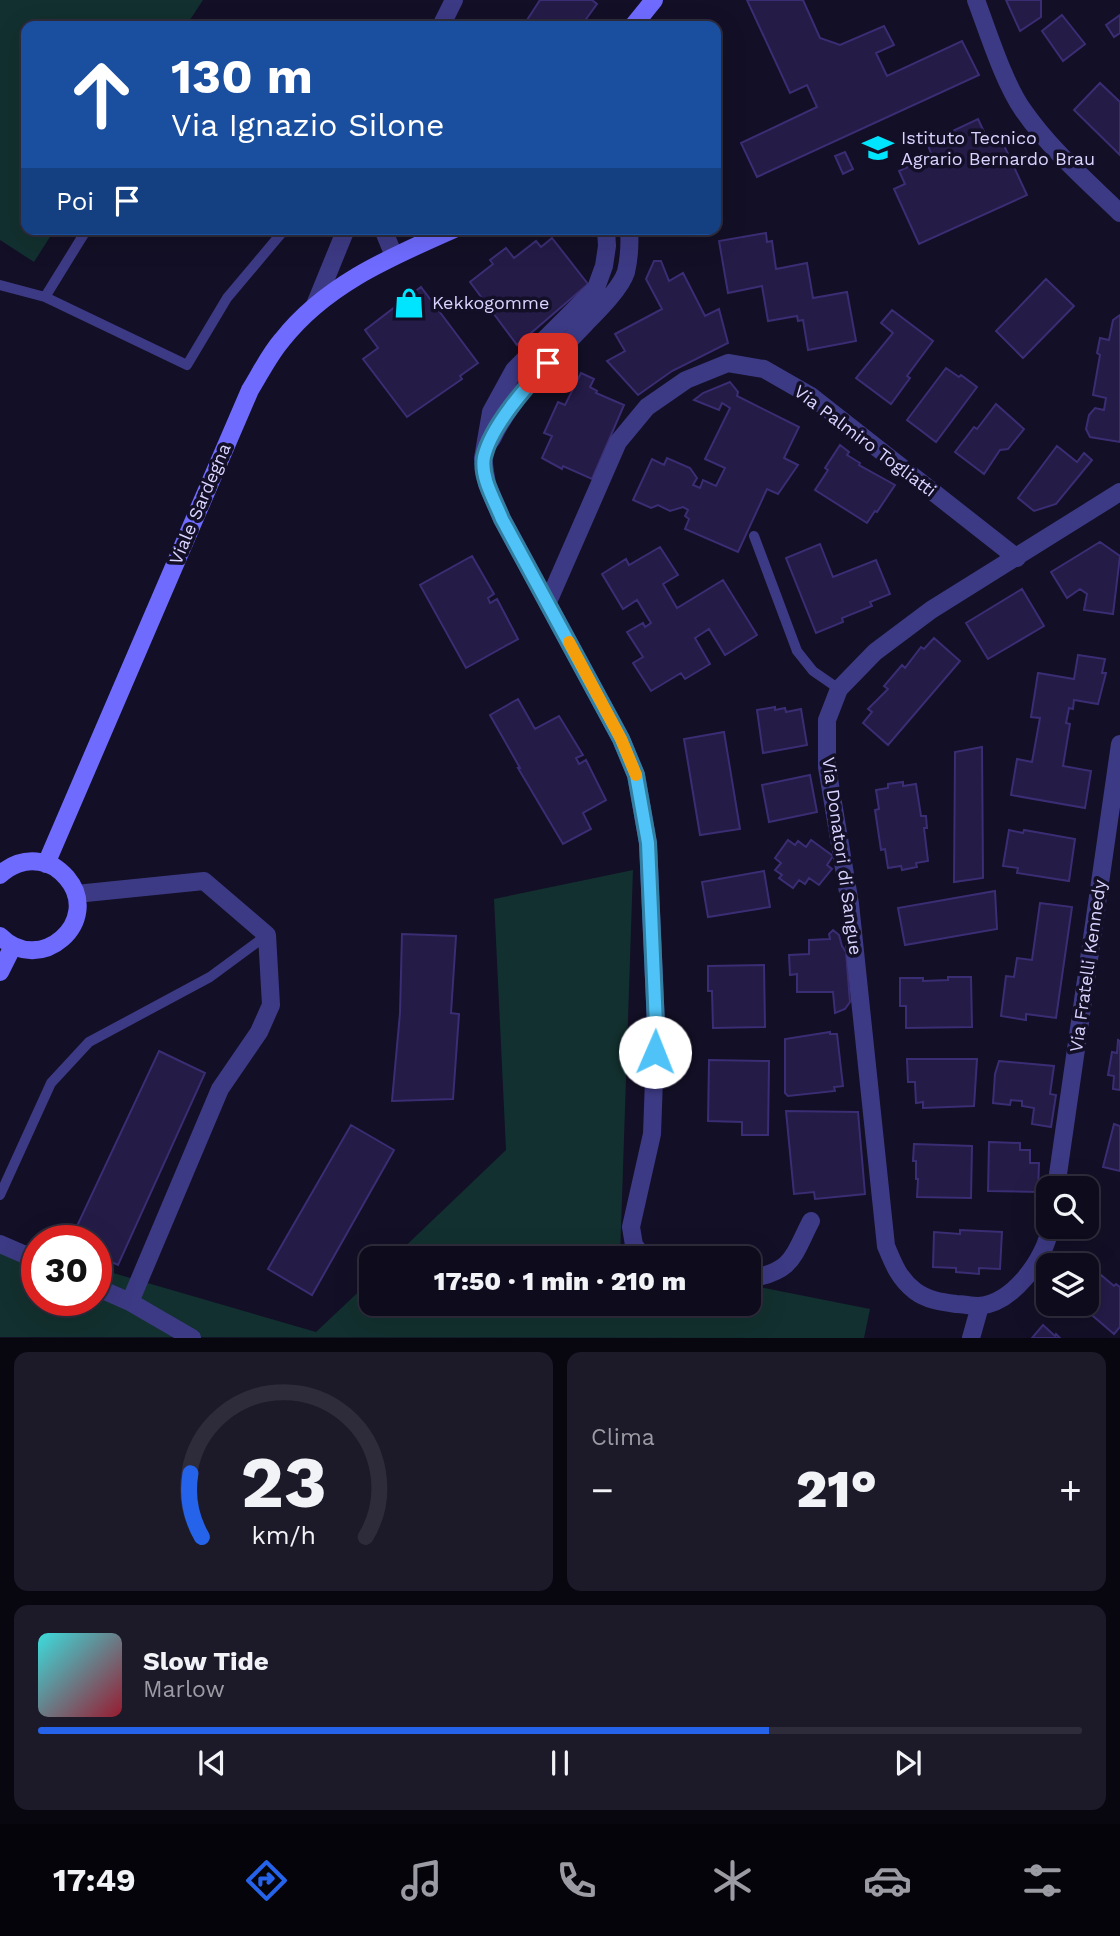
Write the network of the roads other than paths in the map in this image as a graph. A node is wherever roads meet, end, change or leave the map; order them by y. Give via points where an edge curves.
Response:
1 (454, 0) edge
2 (654, 0) edge
3 (976, 0) edge
4 (444, 21) edge
5 (638, 21) edge
6 (1120, 213) edge
7 (83, 235) edge
8 (280, 235) edge
9 (344, 235) edge
10 (385, 235) edge
11 (441, 235) edge
12 (606, 235) edge
13 (630, 235) edge
14 (394, 256) junction
15 (0, 285) edge
16 (45, 297) junction
17 (315, 305) junction
18 (483, 458) junction
19 (1120, 492) edge
20 (754, 536) dead end
21 (1017, 558) junction
22 (548, 602) junction
23 (839, 689) junction
24 (1120, 744) edge
25 (46, 864) junction
26 (0, 875) edge
27 (76, 894) junction
28 (267, 935) junction
29 (6, 941) edge
30 (0, 972) edge
31 (1058, 1176) edge
32 (0, 1195) edge
33 (811, 1221) dead end
34 (1047, 1239) edge
35 (0, 1244) edge
36 (635, 1246) edge
37 (21, 1253) edge
38 (761, 1276) edge
39 (112, 1294) edge
40 (130, 1302) junction
41 (980, 1306) junction
42 (192, 1338) edge
43 (971, 1338) edge

1 - 4 street
2 - 5 street
3 - 6 street via 1022,108 1059,153
7 - 16 lane
8 - 16 lane via 227,298 187,365
9 - 17 street
10 - 14 street
11 - 14 street, Viale Sardegna
12 - 18 street via 604,266 596,288 514,370 491,412
13 - 18 street via 625,274 501,419
14 - 17 street, Viale Sardegna via 351,278
15 - 16 lane
17 - 25 street, Viale Sardegna via 281,340 250,390
18 - 22 street via 487,484 502,519
19 - 21 street, Via Donatori di Sangue
20 - 23 lane via 797,651 813,671
21 - 22 street, Via Palmiro Togliatti via 811,396 764,369 728,363 686,380 647,407 618,442
21 - 23 street, Via Donatori di Sangue via 931,610 875,652
22 - 36 street via 636,775 648,843 656,1025 652,1134 631,1227
23 - 41 street, Via Donatori di Sangue via 827,720 827,766 850,904 886,1245 897,1271 915,1290 937,1302
24 - 31 street, Via Fratelli Kennedy
25 - 26 street via 27,861
25 - 27 street via 63,873
27 - 28 street via 204,881
27 - 29 street via 75,919 61,940 38,950
28 - 32 lane via 210,977 89,1042 51,1083
28 - 40 street via 271,1005 259,1032 220,1089
29 - 30 street
33 - 38 street via 791,1260 773,1274
34 - 41 street via 1032,1271 1009,1294
35 - 37 street
39 - 40 street
40 - 42 street
41 - 43 street

